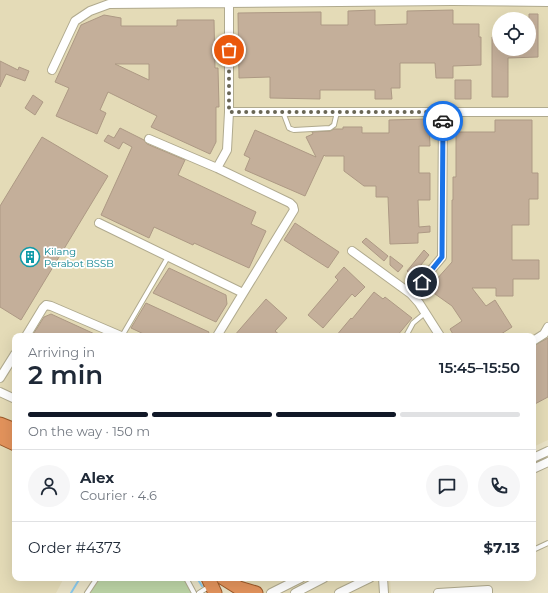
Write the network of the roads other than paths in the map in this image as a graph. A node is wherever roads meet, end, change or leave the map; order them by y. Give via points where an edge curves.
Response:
1 (452, 1) edge
2 (548, 2) edge
3 (229, 3) junction
4 (52, 70) dead end
5 (229, 112) junction
6 (283, 112) junction
7 (337, 112) junction
8 (443, 112) junction
9 (548, 112) edge
10 (149, 139) dead end
11 (217, 168) junction
12 (99, 224) dead end
13 (352, 251) dead end
14 (168, 257) junction
15 (243, 293) junction
16 (412, 294) junction
17 (425, 312) junction
18 (548, 327) edge
19 (28, 333) edge
20 (114, 333) edge
21 (123, 333) edge
22 (218, 333) edge
23 (408, 333) edge
24 (438, 333) edge
25 (536, 339) edge
26 (12, 359) edge
27 (0, 378) edge
28 (0, 392) edge
29 (12, 398) edge
30 (0, 424) edge
31 (12, 429) edge
32 (0, 437) edge
33 (12, 443) edge
34 (548, 451) edge
35 (536, 457) edge
36 (548, 462) edge
37 (536, 468) edge
38 (548, 543) edge
39 (536, 549) edge
40 (95, 581) edge
41 (188, 581) edge
42 (294, 581) edge
43 (318, 581) edge
44 (364, 581) edge
45 (383, 581) edge
46 (216, 582) edge
47 (87, 593) edge
48 (194, 593) edge
49 (198, 593) edge
50 (229, 593) edge
51 (256, 593) edge
52 (271, 593) edge
53 (295, 593) edge
54 (339, 593) edge
55 (384, 593) edge
56 (438, 593) edge
57 (488, 593) edge

1 - 2 street
1 - 3 street
3 - 4 street via 108,4 90,11 75,21
3 - 5 street
5 - 6 street
5 - 11 street via 227,150
6 - 7 street
6 - 7 lane via 291,130 330,128 334,125
7 - 8 street
8 - 9 street
8 - 16 street via 442,257
10 - 11 street
11 - 15 street via 290,203 294,210
12 - 14 street
13 - 16 street
14 - 15 street
14 - 21 lane
15 - 22 street
16 - 17 street
17 - 23 lane via 413,323
17 - 24 street
18 - 25 street via 544,334
19 - 20 street via 46,305
26 - 27 street
28 - 29 street
30 - 31 highway
32 - 33 highway
34 - 35 street
36 - 37 street
38 - 39 lane
40 - 47 lane
41 - 48 lane
42 - 52 street
43 - 53 street
44 - 54 street
45 - 55 street
46 - 49 lane
46 - 50 highway
46 - 51 highway
56 - 57 street via 488,590

